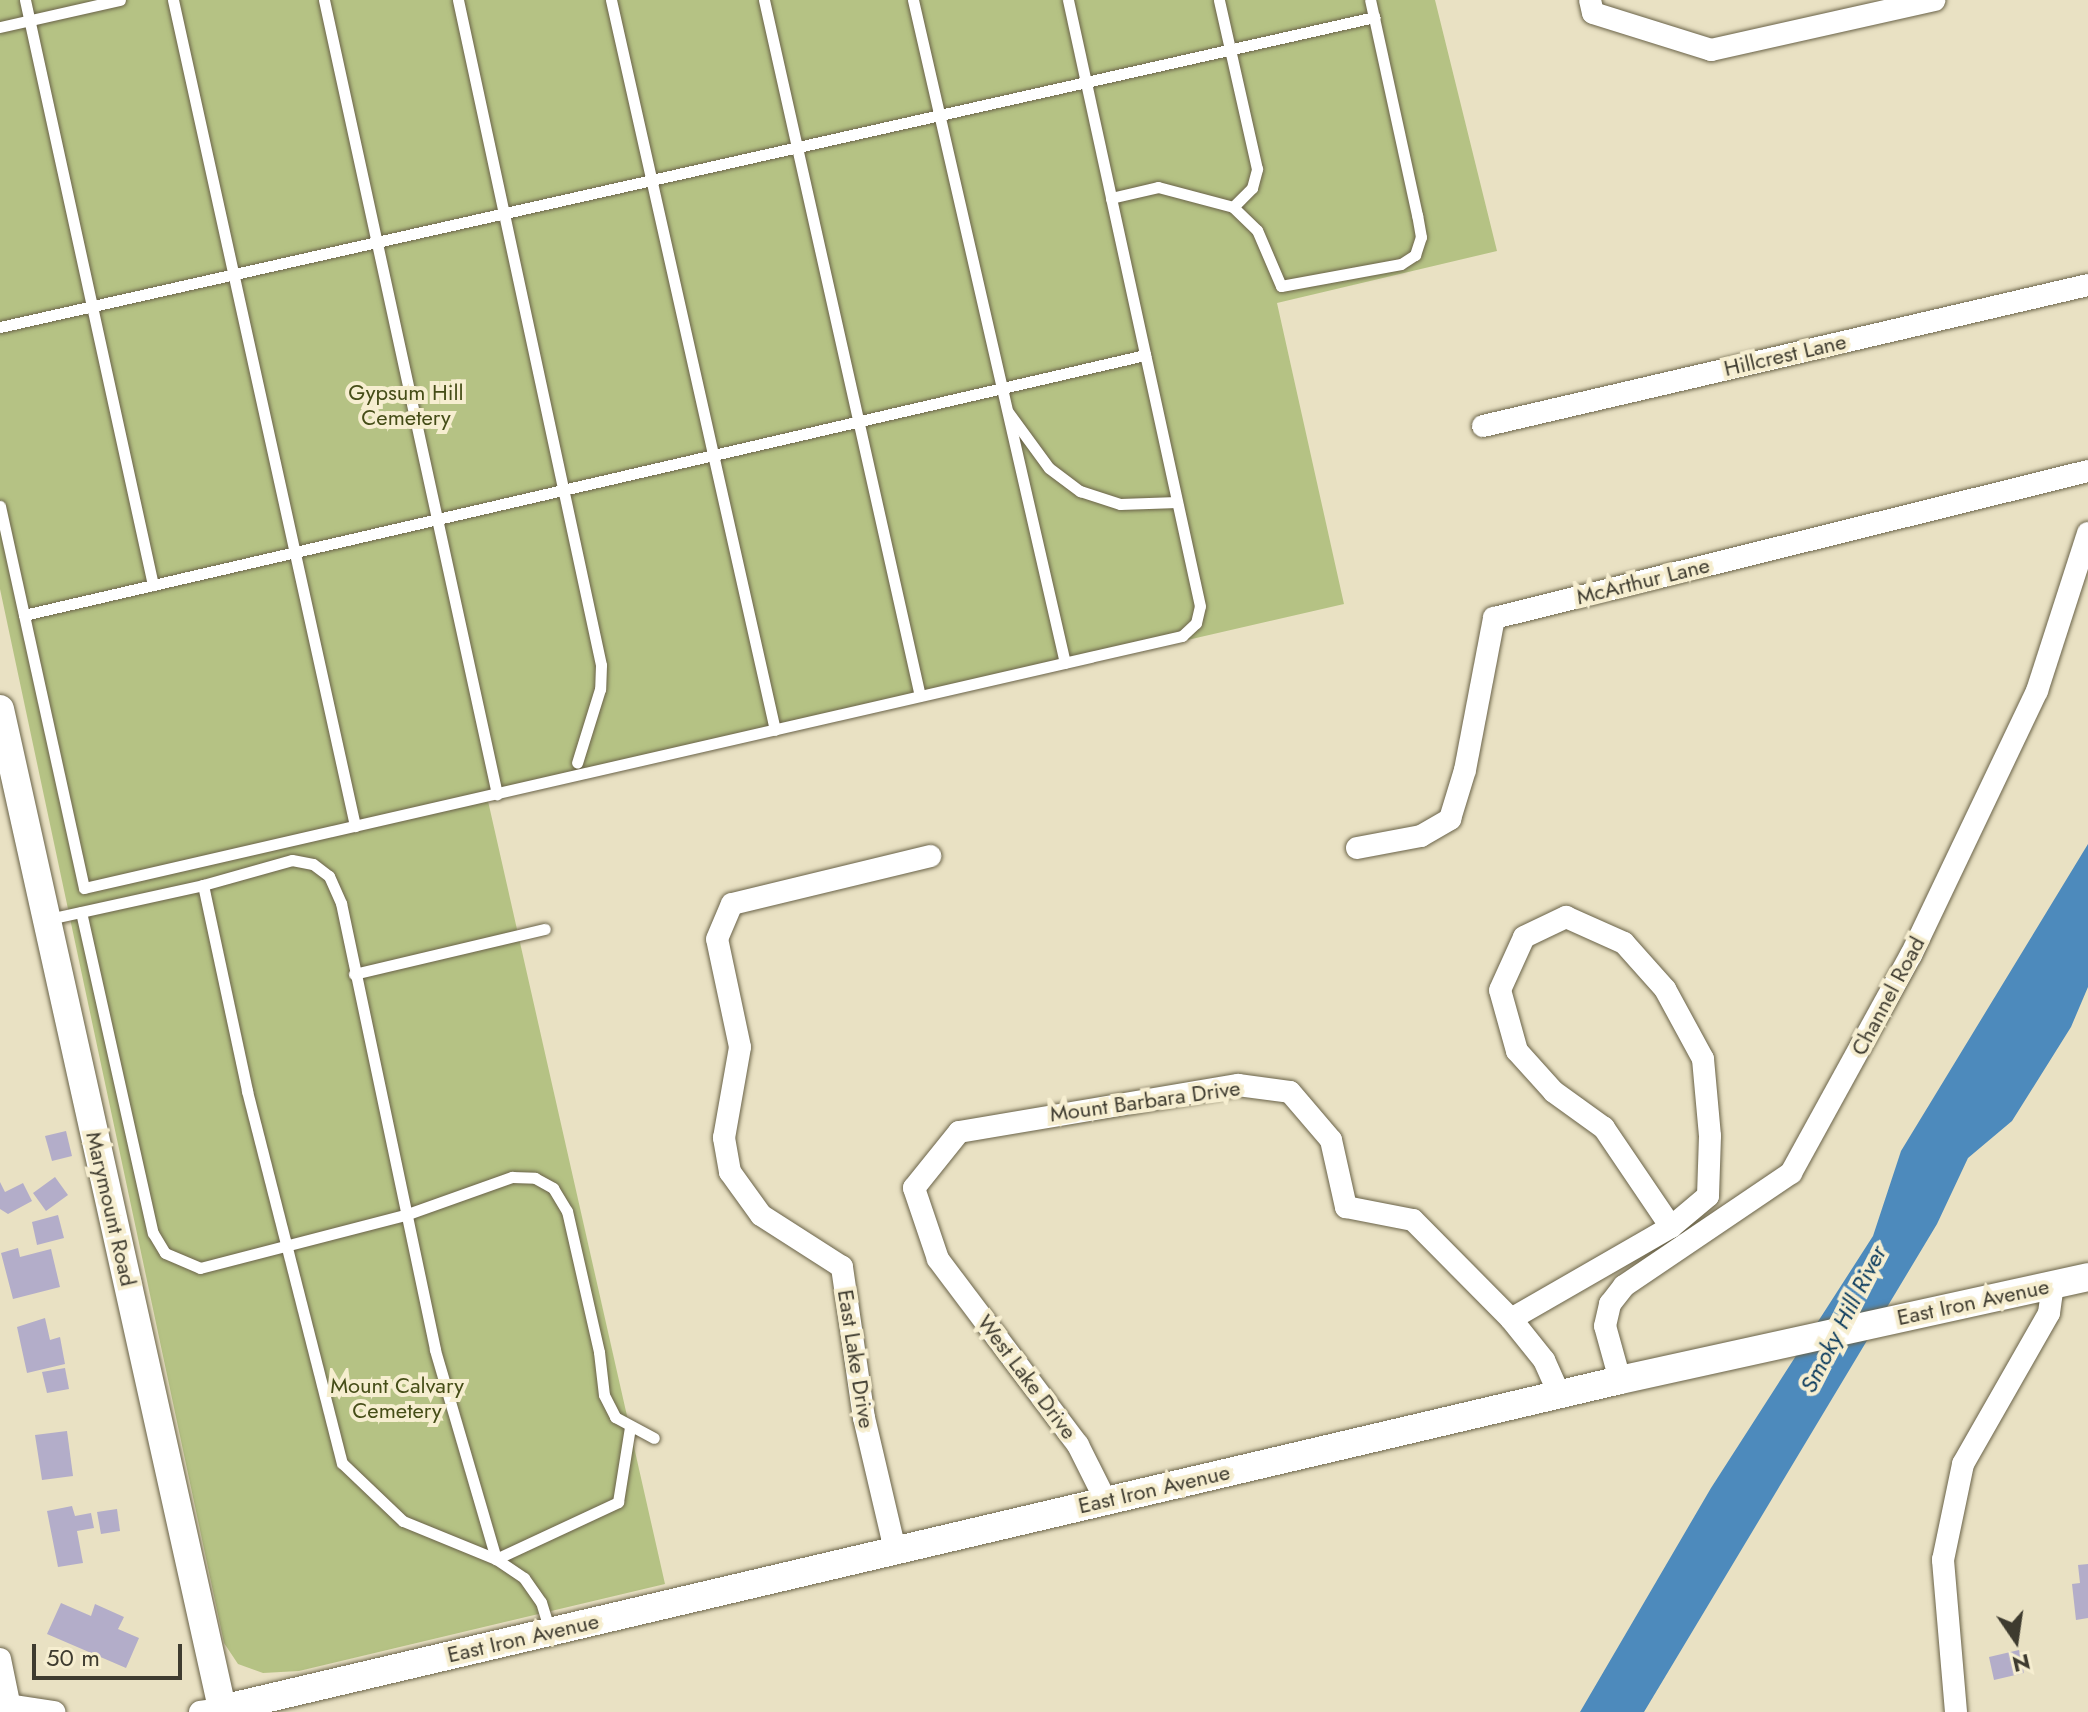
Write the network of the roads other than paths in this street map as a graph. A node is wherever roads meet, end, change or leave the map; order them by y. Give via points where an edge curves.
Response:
1 (25, 0) edge
2 (120, 0) edge
3 (173, 0) edge
4 (324, 0) edge
5 (458, 0) edge
6 (611, 0) edge
7 (764, 0) edge
8 (913, 0) edge
9 (1068, 0) edge
10 (1219, 0) edge
11 (1370, 0) edge
12 (1590, 0) edge
13 (1934, 0) edge
14 (1374, 17) junction
15 (30, 20) junction
16 (0, 27) edge
17 (1230, 49) junction
18 (1086, 82) junction
19 (939, 115) junction
20 (797, 147) junction
21 (652, 180) junction
22 (1111, 198) junction
23 (1233, 207) junction
24 (504, 212) junction
25 (377, 242) junction
26 (234, 274) junction
27 (2088, 285) edge
28 (93, 306) junction
29 (0, 327) edge
30 (1145, 355) junction
31 (1000, 389) junction
32 (1005, 407) junction
33 (858, 422) junction
34 (1483, 426) dead end
35 (714, 455) junction
36 (2088, 471) edge
37 (564, 490) junction
38 (1177, 502) junction
39 (0, 506) edge
40 (437, 519) junction
41 (2088, 533) edge
42 (295, 552) junction
43 (153, 585) junction
44 (24, 615) junction
45 (1065, 663) junction
46 (920, 696) junction
47 (0, 709) edge
48 (775, 730) junction
49 (577, 763) dead end
50 (497, 794) junction
51 (355, 826) junction
52 (1357, 848) dead end
53 (930, 856) dead end
54 (203, 885) junction
55 (81, 912) junction
56 (47, 919) junction
57 (545, 929) dead end
58 (354, 974) junction
59 (405, 1215) junction
60 (1671, 1227) junction
61 (286, 1244) junction
62 (938, 1259) joint
63 (2088, 1277) edge
64 (2053, 1284) junction
65 (1511, 1319) junction
66 (1620, 1380) junction
67 (1559, 1394) junction
68 (630, 1427) junction
69 (654, 1438) dead end
70 (1106, 1501) junction
71 (895, 1550) junction
72 (496, 1559) junction
73 (551, 1631) junction
74 (0, 1659) edge
75 (6, 1708) edge
76 (215, 1711) edge
77 (54, 1712) edge
78 (1956, 1712) edge

1 - 15 lane
2 - 15 lane
3 - 26 lane
4 - 25 lane
5 - 24 lane
6 - 21 lane
7 - 20 lane
8 - 19 lane
9 - 18 lane
10 - 17 lane
11 - 14 lane
12 - 13 street via 1593,13 1711,50
14 - 17 lane
14 - 23 lane via 1421,237 1415,255 1401,264 1281,286 1257,230
15 - 16 lane
15 - 28 lane
17 - 18 lane
17 - 23 lane via 1257,169 1252,188
18 - 19 lane
18 - 22 lane
19 - 20 lane
19 - 31 lane
20 - 21 lane
20 - 33 lane
21 - 24 lane
21 - 35 lane
22 - 23 lane via 1158,187
22 - 30 lane
24 - 25 lane
24 - 37 lane
25 - 26 lane
25 - 40 lane
26 - 28 lane
26 - 42 lane
27 - 34 street, Hillcrest Lane
28 - 29 lane
28 - 43 lane
30 - 31 lane
30 - 38 lane
31 - 32 lane
31 - 33 lane
32 - 38 lane via 1049,468 1080,491 1120,504
32 - 45 lane
33 - 35 lane
33 - 46 lane
35 - 37 lane
35 - 48 lane
36 - 52 street, McArthur Lane via 1494,618 1465,770 1450,819 1421,836
37 - 40 lane
37 - 49 lane via 601,665 600,689
38 - 45 lane via 1200,606 1196,623 1182,636
39 - 44 lane
40 - 42 lane
40 - 50 lane
41 - 66 street, Channel Road via 2037,691 1911,955 1799,1160 1791,1173 1624,1286 1610,1304 1605,1326
42 - 43 lane
42 - 51 lane
43 - 44 lane
44 - 51 lane via 84,888
45 - 46 lane
46 - 48 lane
47 - 56 street, Marymount Road
48 - 50 lane
50 - 51 lane
53 - 71 street, East Lake Drive via 732,904 717,939 740,1047 724,1138 730,1172 761,1215 842,1267 864,1418
54 - 55 lane
54 - 58 lane via 292,860 313,864 329,876 341,903
54 - 61 lane
55 - 56 lane
55 - 61 lane via 153,1233 165,1253 200,1268
56 - 76 street, Marymount Road
57 - 58 lane
58 - 59 lane
59 - 61 lane
59 - 68 lane via 512,1177 535,1178 553,1188 567,1211 604,1395 615,1417
59 - 72 lane via 435,1350
60 - 60 street via 1604,1128 1554,1092 1517,1051 1500,990 1524,937 1566,917 1624,943 1665,989 1703,1059 1710,1136 1708,1196
60 - 65 street
61 - 72 lane via 342,1463 403,1521
62 - 65 street, Mount Barbara Drive via 914,1188 959,1132 1238,1085 1290,1092 1331,1140 1346,1207 1413,1220
62 - 70 street, West Lake Drive via 1078,1445
63 - 64 street, East Iron Avenue
64 - 66 street, East Iron Avenue
64 - 78 street via 2049,1313 1963,1464 1943,1560
65 - 67 street, Mount Barbara Drive via 1544,1360
66 - 67 street, East Iron Avenue
67 - 70 street, East Iron Avenue
68 - 69 lane
68 - 72 lane via 618,1502
70 - 71 street, East Iron Avenue
71 - 73 street, East Iron Avenue
72 - 73 lane via 524,1578 541,1602
73 - 76 street, East Iron Avenue
74 - 75 street
75 - 77 street

